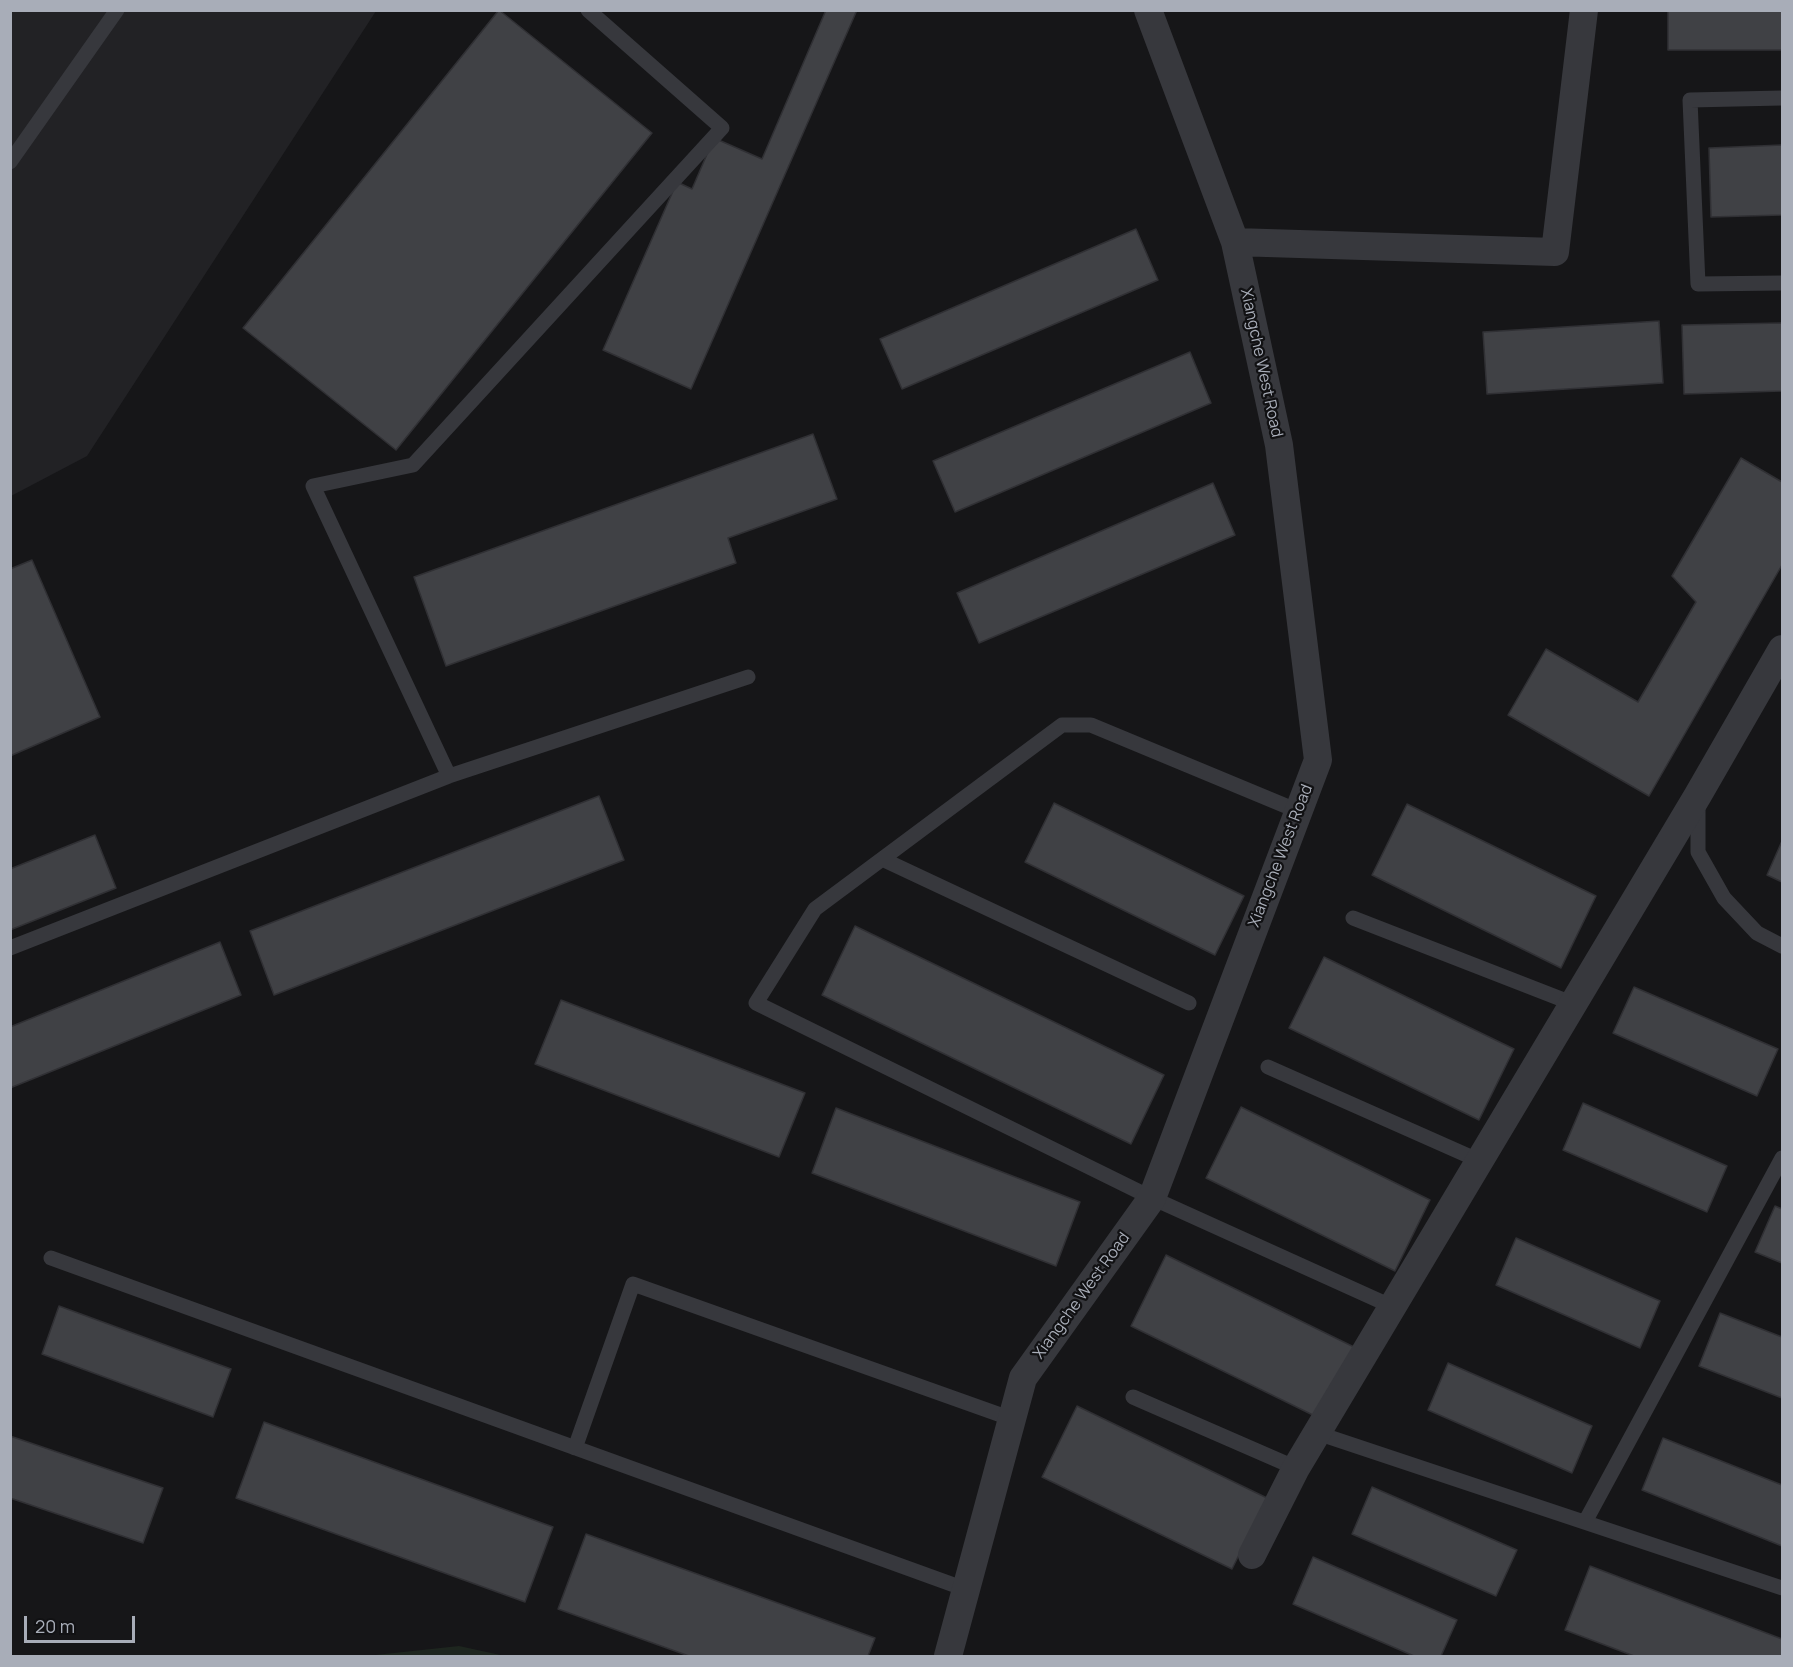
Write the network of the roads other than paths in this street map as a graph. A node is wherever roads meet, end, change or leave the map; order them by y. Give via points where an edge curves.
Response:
1 (117, 10) edge
2 (588, 10) edge
3 (1148, 10) edge
4 (1584, 10) edge
5 (1782, 98) edge
6 (10, 162) edge
7 (1235, 242) junction
8 (1782, 284) edge
9 (1782, 650) edge
10 (748, 677) dead end
11 (449, 776) junction
12 (1698, 795) junction
13 (1298, 811) junction
14 (882, 859) junction
15 (1353, 918) dead end
16 (1782, 946) edge
17 (10, 948) edge
18 (1189, 1003) dead end
19 (1574, 1004) junction
20 (1268, 1067) dead end
21 (1782, 1158) edge
22 (1480, 1161) junction
23 (1152, 1198) junction
24 (51, 1258) dead end
25 (1393, 1306) junction
26 (1133, 1397) dead end
27 (1012, 1419) junction
28 (1317, 1433) junction
29 (575, 1448) junction
30 (1296, 1468) junction
31 (1585, 1522) junction
32 (1252, 1555) dead end
33 (1782, 1588) edge
34 (965, 1589) junction
35 (948, 1656) edge

1 - 6 lane
2 - 11 lane via 722,128 413,465 313,486
3 - 7 street, Xiangche West Road
4 - 7 street via 1555,252
5 - 8 lane via 1690,100 1698,284
7 - 13 street, Xiangche West Road via 1279,445 1318,760
9 - 12 street
10 - 11 lane
11 - 17 lane
12 - 16 lane via 1698,852 1725,898 1758,933
12 - 19 street
13 - 14 lane via 1091,725 1062,725
13 - 23 street, Xiangche West Road
14 - 18 lane
14 - 23 lane via 815,909 756,1003
15 - 19 lane
19 - 22 street
20 - 22 lane
21 - 31 lane
22 - 25 street
23 - 25 lane
23 - 27 street, Xiangche West Road via 1023,1378
24 - 29 lane
25 - 28 street
26 - 30 lane
27 - 29 lane via 633,1284
27 - 34 street, Xiangche West Road
28 - 30 street
28 - 31 lane
29 - 34 lane
30 - 32 street
31 - 33 lane
34 - 35 street, Xiangche West Road

